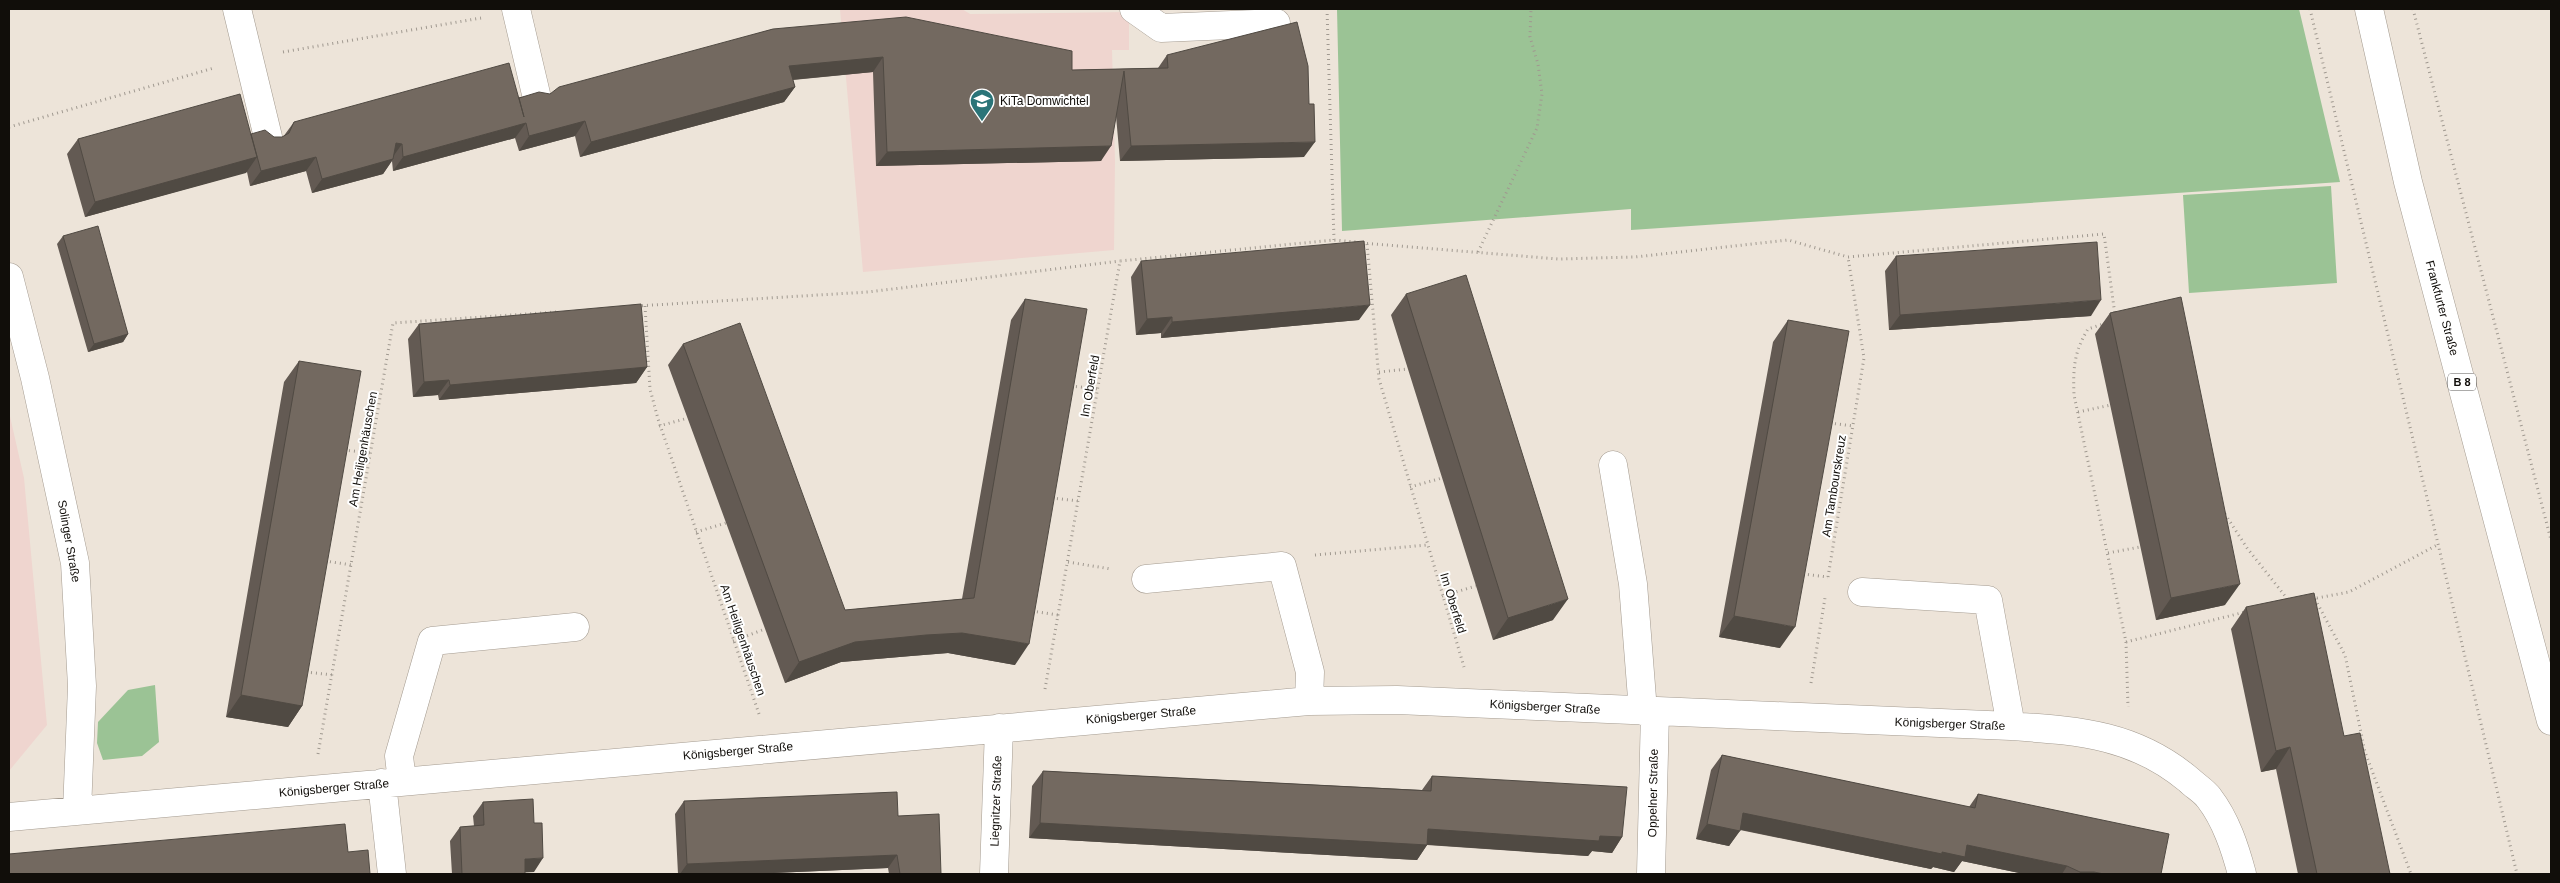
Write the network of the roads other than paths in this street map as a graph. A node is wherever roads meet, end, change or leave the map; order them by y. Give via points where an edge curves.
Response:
1 (237, 9) edge
2 (1134, 9) edge
3 (2369, 9) edge
4 (523, 10) edge
5 (1276, 23) dead end
6 (536, 94) edge
7 (268, 137) edge
8 (9, 277) edge
9 (1613, 465) dead end
10 (1146, 580) road end
11 (1862, 592) dead end
12 (575, 627) dead end
13 (1309, 701) junction
14 (1649, 712) junction
15 (2551, 721) edge
16 (2011, 726) junction
17 (999, 728) junction
18 (392, 783) junction
19 (77, 811) junction
20 (9, 817) edge
21 (392, 874) edge
22 (994, 874) edge
23 (1651, 874) edge
24 (2242, 874) edge

1 - 7 street
2 - 5 street via 1161,28
3 - 15 street, Frankfurter Straße / B 8 via 2408,182
4 - 6 street
8 - 19 street, Solinger Straße via 35,378 75,563 82,686
9 - 14 street, Oppelner Straße via 1633,584
10 - 13 street via 1282,566 1310,672
11 - 16 street via 1988,600
12 - 18 street via 432,641
13 - 14 street, Königsberger Straße via 1397,700
13 - 17 street, Königsberger Straße
14 - 16 street, Königsberger Straße
14 - 23 street, Oppelner Straße
16 - 24 street, Königsberger Straße via 2077,731 2129,744 2168,763 2209,797 2232,841
17 - 18 street, Königsberger Straße
17 - 22 street, Liegnitzer Straße
18 - 19 street, Königsberger Straße
18 - 21 street
19 - 20 street, Königsberger Straße

